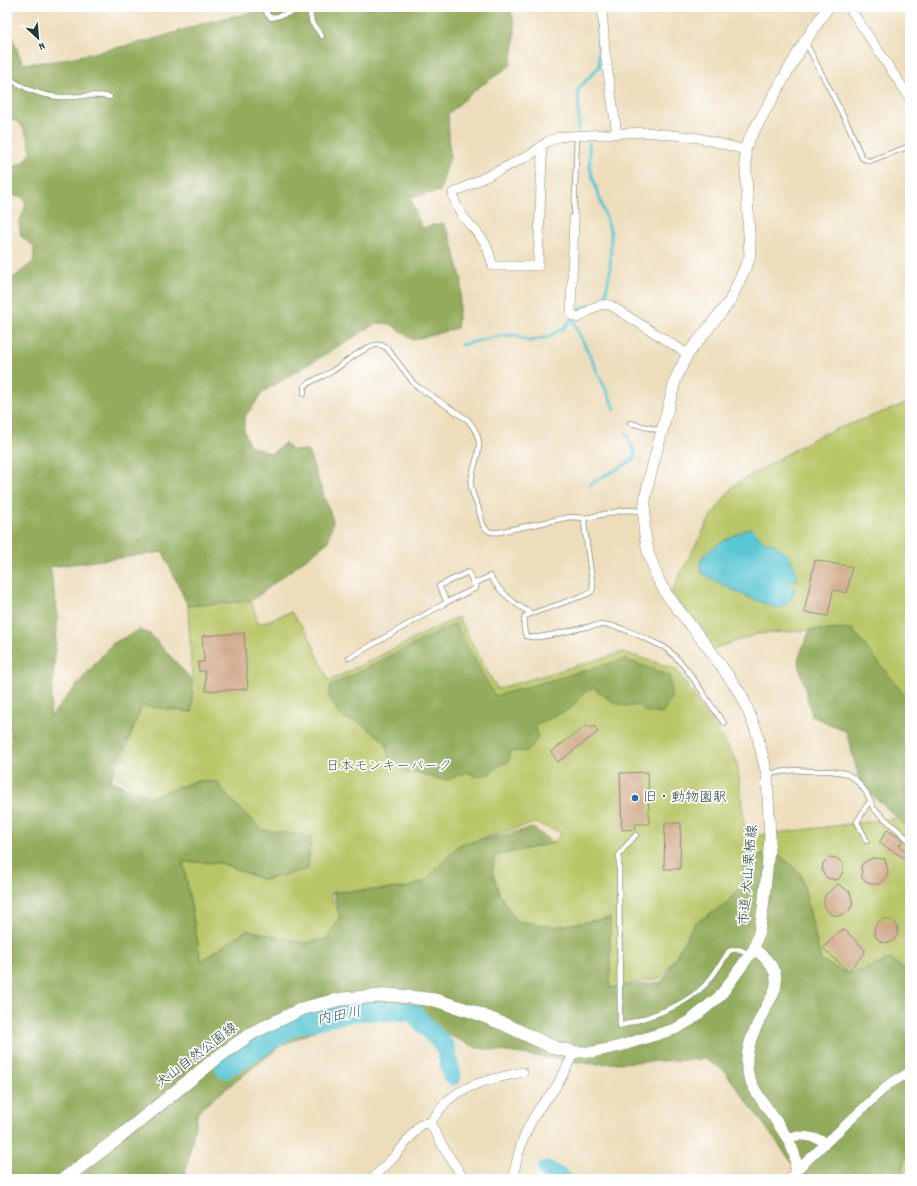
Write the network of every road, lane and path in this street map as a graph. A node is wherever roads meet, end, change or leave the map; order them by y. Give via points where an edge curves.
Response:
1 (265, 7) edge
2 (602, 7) edge
3 (828, 7) edge
4 (849, 7) edge
5 (310, 8) edge
6 (322, 36) dead end
7 (804, 43) junction
8 (7, 78) edge
9 (110, 97) dead end
10 (910, 98) edge
11 (617, 134) junction
12 (577, 135) junction
13 (541, 146) junction
14 (910, 146) edge
15 (745, 150) junction
16 (574, 218) joint
17 (688, 354) junction
18 (304, 394) dead end
19 (630, 423) dead end
20 (662, 430) junction
21 (645, 506) junction
22 (585, 518) junction
23 (474, 584) junction
24 (447, 602) junction
25 (530, 614) junction
26 (348, 658) dead end
27 (724, 723) dead end
28 (767, 774) junction
29 (870, 802) junction
30 (636, 835) dead end
31 (866, 841) dead end
32 (910, 841) edge
33 (752, 952) junction
34 (574, 1052) junction
35 (523, 1072) dead end
36 (910, 1072) edge
37 (430, 1123) junction
38 (786, 1137) junction
39 (826, 1142) junction
40 (794, 1175) edge
41 (64, 1179) edge
42 (372, 1179) edge
43 (464, 1179) edge
44 (514, 1179) edge

1 - 5 lane via 271,18
2 - 11 street via 605,52
3 - 7 street
4 - 10 street
5 - 6 lane via 312,23
7 - 14 lane via 849,127 862,158 870,161
7 - 15 street via 749,138
8 - 9 lane via 30,91 60,97
11 - 12 street
11 - 15 street via 646,132 699,138
12 - 13 street via 559,137
12 - 16 lane
13 - 13 street via 538,266 493,266 484,241 454,202 453,193 530,155
15 - 17 street, 市道 犬山栗栖線 via 750,257 730,301
16 - 17 street via 571,313 577,318 598,306 610,305
17 - 20 street, 市道 犬山栗栖線 via 676,378
18 - 22 lane via 304,387 308,383 367,348 381,344 387,348 415,385 468,420 474,427 479,448 471,489 486,530 490,533 499,532 570,517
19 - 20 lane
20 - 21 street, 市道 犬山栗栖線
21 - 22 lane
21 - 28 street, 市道 犬山栗栖線 via 646,543 658,579 667,595 742,696 756,730
22 - 25 lane via 593,588 591,592
23 - 24 lane via 476,588
23 - 24 lane via 468,572 439,586
23 - 25 lane via 490,576 495,584
24 - 26 lane
25 - 27 lane via 525,616 523,623 523,630 530,638 586,626 605,625 617,627 664,647 694,679
28 - 29 lane via 794,770 845,773 866,792
28 - 33 street, 市道 犬山栗栖線 via 770,839 763,909
29 - 31 lane via 857,822
29 - 32 lane via 874,809
30 - 33 lane via 619,855 620,1026 679,1005 705,984 735,948
33 - 34 street, 市道 犬山栗栖線 via 720,996 691,1020 675,1029 594,1052
33 - 38 street via 766,958 777,979 775,992 752,1035 747,1054 747,1069 754,1088
34 - 41 main road, 犬山自然公園線 via 555,1048 478,1014 435,1000 391,995 342,999 304,1008 252,1033 218,1057
34 - 44 street via 557,1086 539,1109 526,1132 517,1158
35 - 37 street via 458,1092
36 - 39 street via 889,1084
37 - 42 street via 421,1124
37 - 43 street
38 - 39 street via 796,1136
38 - 40 street via 796,1161
39 - 40 street

